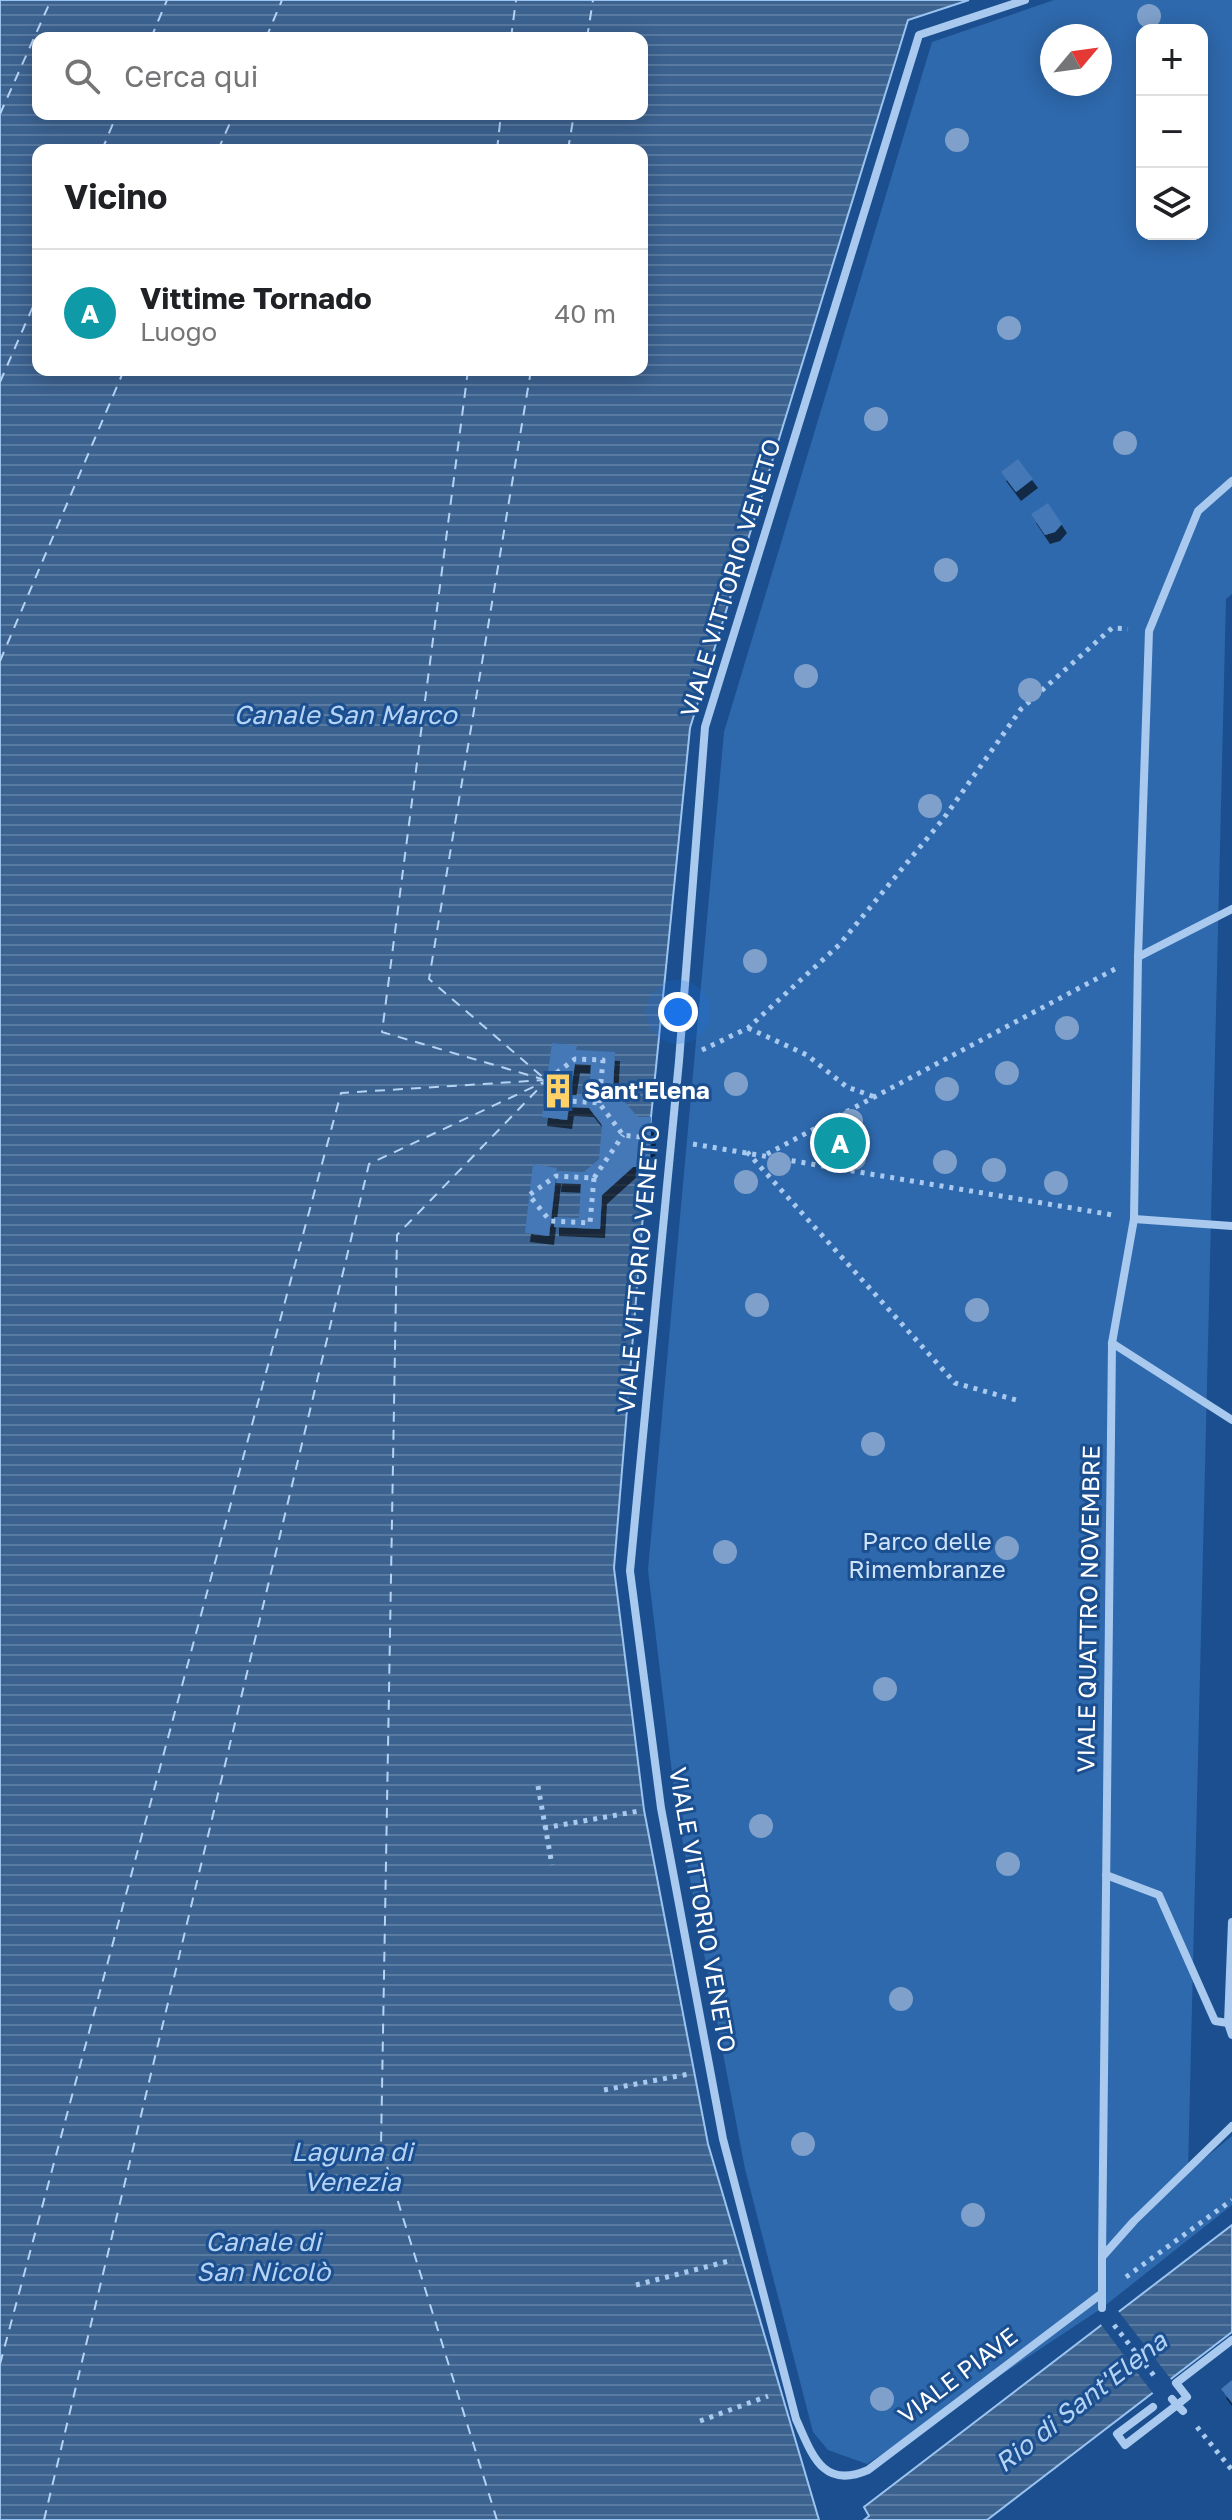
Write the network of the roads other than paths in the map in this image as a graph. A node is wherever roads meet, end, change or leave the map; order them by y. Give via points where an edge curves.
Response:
1 (1025, 0) edge
2 (1232, 481) edge
3 (1232, 909) edge
4 (1138, 957) junction
5 (1134, 1219) junction
6 (1232, 1226) edge
7 (1112, 1343) junction
8 (1232, 1420) edge
9 (1106, 1875) junction
10 (1232, 1922) edge
11 (1228, 2023) junction
12 (1232, 2035) edge
13 (1232, 2126) edge
14 (1102, 2257) junction
15 (1101, 2294) junction
16 (1102, 2308) dead end
17 (1232, 2340) edge
18 (1153, 2407) dead end
19 (835, 2475) joint

1 - 19 street, VIALE VITTORIO VENETO via 919,35 705,727 630,1571 661,1808 723,2139 796,2419 816,2462
2 - 4 street, VIALE QUATTRO NOVEMBRE via 1198,511 1149,631
3 - 4 street
4 - 5 street, VIALE QUATTRO NOVEMBRE
5 - 6 street
5 - 7 street, VIALE QUATTRO NOVEMBRE
7 - 8 street
7 - 9 street, VIALE QUATTRO NOVEMBRE
9 - 11 street via 1159,1895 1215,2021
9 - 14 street, VIALE QUATTRO NOVEMBRE
10 - 11 street
11 - 12 street
13 - 14 street
14 - 15 street
15 - 16 street
15 - 19 street, VIALE PIAVE via 868,2470 849,2478
17 - 18 street via 1176,2383 1187,2397 1125,2445 1117,2434

